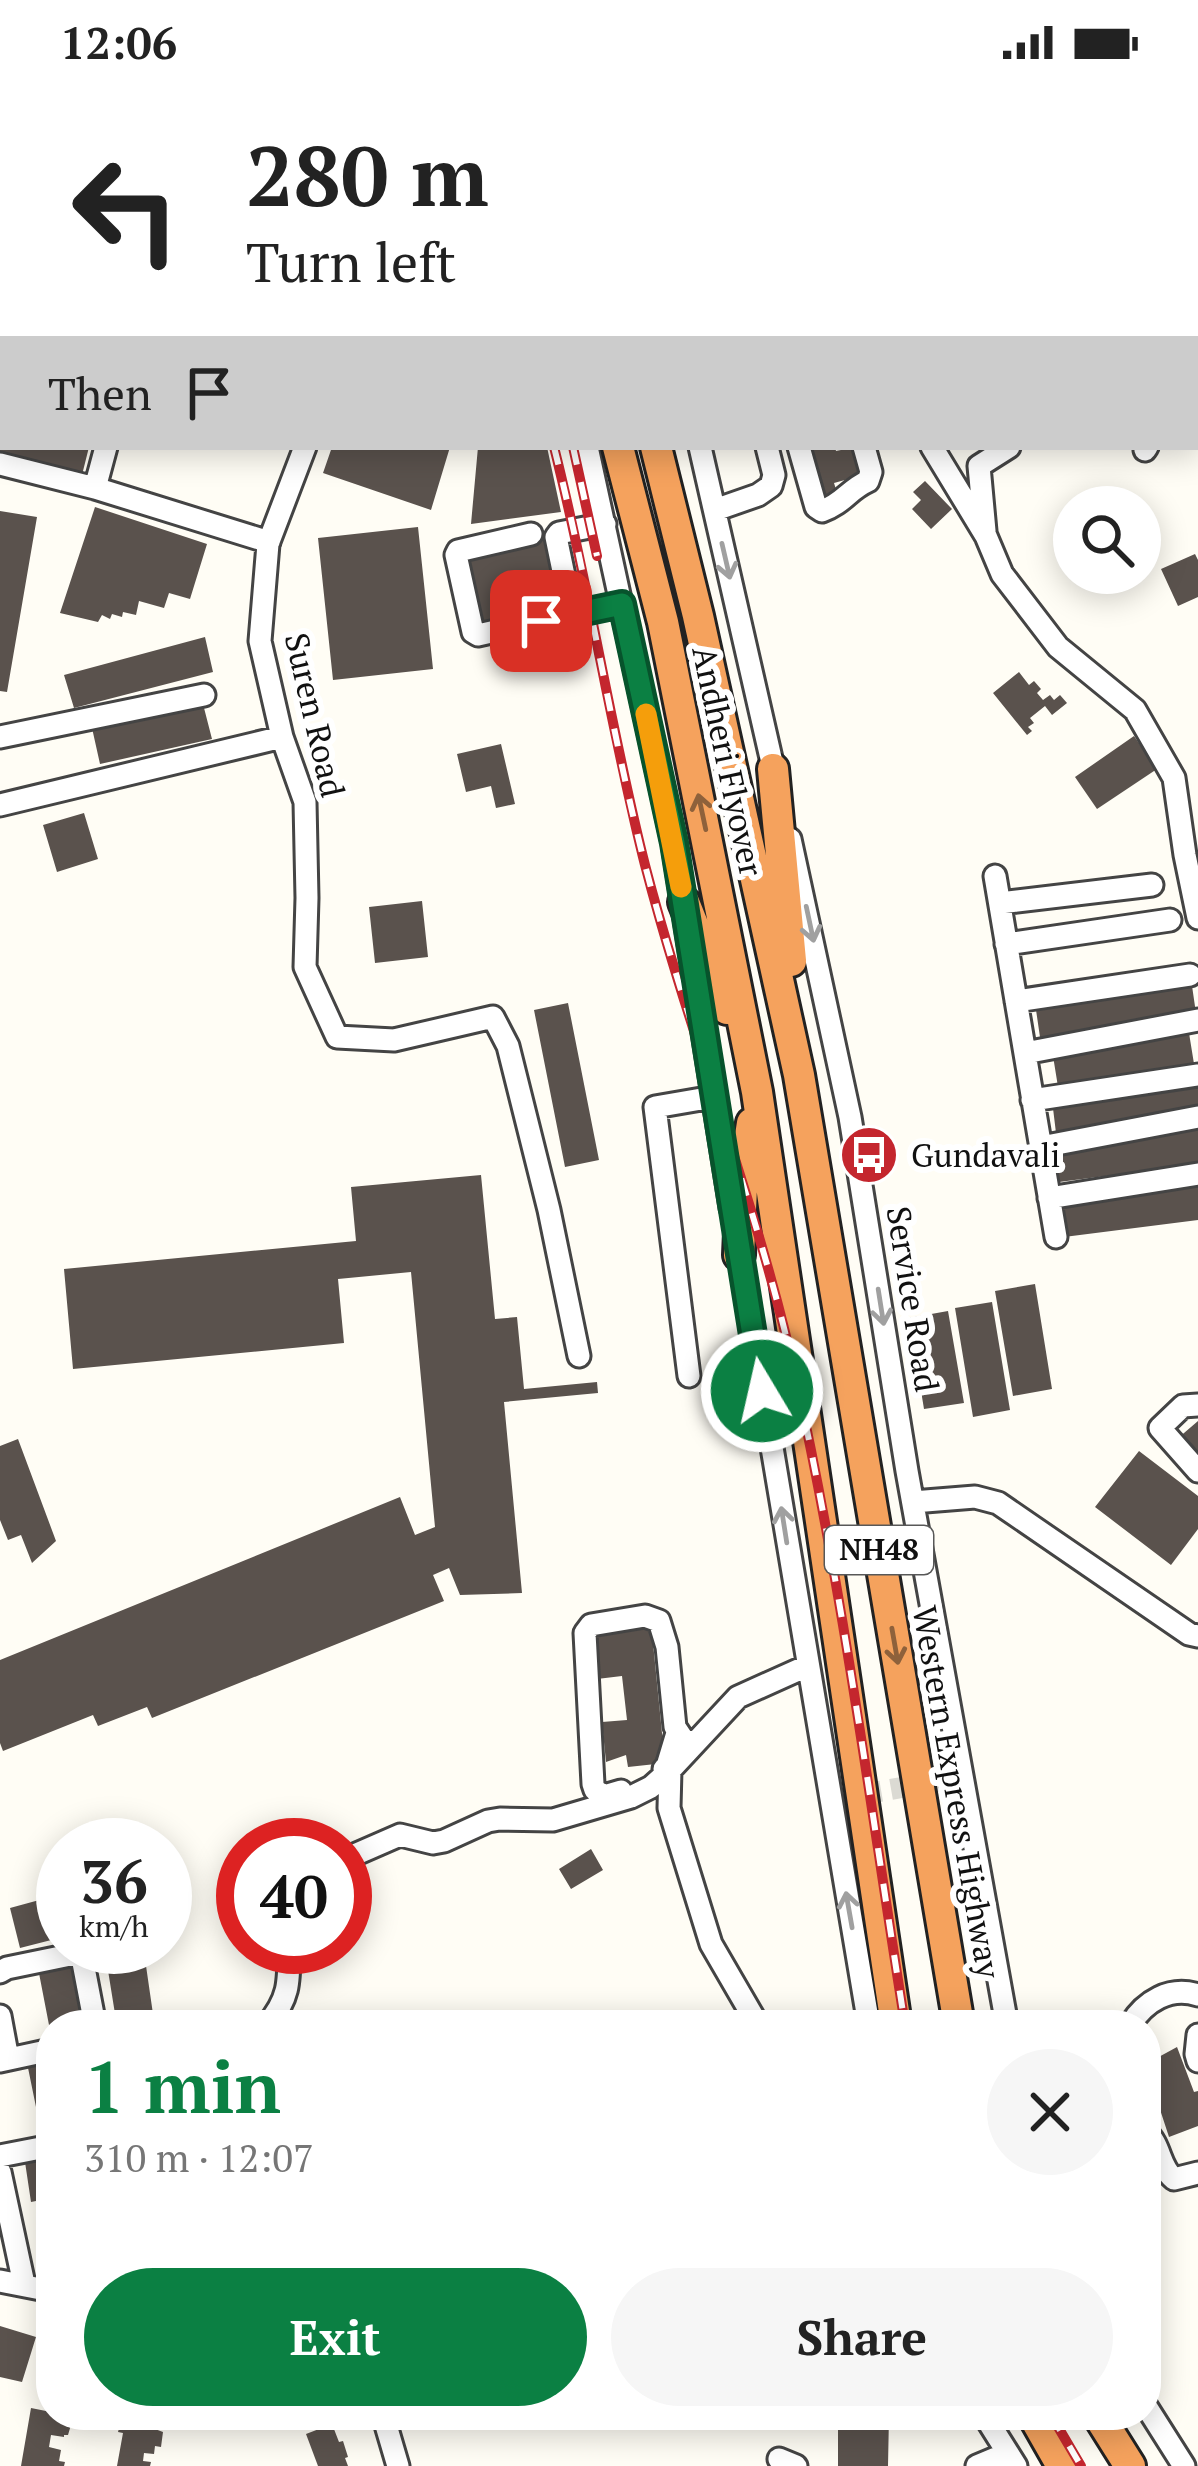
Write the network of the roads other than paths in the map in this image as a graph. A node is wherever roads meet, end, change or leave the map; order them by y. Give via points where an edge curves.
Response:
1 (106, 450) edge
2 (304, 450) edge
3 (588, 450) edge
4 (619, 450) edge
5 (657, 450) edge
6 (701, 450) edge
7 (768, 450) edge
8 (800, 450) edge
9 (865, 450) edge
10 (934, 450) edge
11 (1004, 450) edge
12 (0, 464) edge
13 (94, 488) junction
14 (715, 510) junction
15 (605, 524) junction
16 (531, 534) dead end
17 (986, 536) junction
18 (269, 542) junction
19 (622, 604) junction
20 (572, 614) junction
21 (204, 695) dead end
22 (0, 737) edge
23 (282, 737) junction
24 (773, 769) junction
25 (0, 805) edge
26 (995, 876) dead end
27 (1152, 885) dead end
28 (684, 902) junction
29 (1000, 904) junction
30 (1198, 918) edge
31 (1170, 920) dead end
32 (1006, 944) junction
33 (1190, 975) dead end
34 (1016, 1001) junction
35 (1198, 1020) edge
36 (1025, 1053) junction
37 (800, 1075) junction
38 (1198, 1075) edge
39 (757, 1092) junction
40 (713, 1097) junction
41 (1032, 1100) junction
42 (1198, 1117) edge
43 (1040, 1147) junction
44 (1198, 1174) edge
45 (1049, 1198) junction
46 (1055, 1237) dead end
47 (740, 1255) junction
48 (579, 1356) dead end
49 (689, 1376) dead end
50 (1198, 1405) edge
51 (1198, 1472) edge
52 (913, 1502) junction
53 (1198, 1636) edge
54 (807, 1666) junction
55 (686, 1738) junction
56 (670, 1770) junction
57 (372, 1847) edge
58 (36, 1960) edge
59 (0, 1972) edge
60 (85, 1974) edge
61 (289, 1974) edge
62 (1198, 1995) edge
63 (92, 2010) edge
64 (280, 2010) edge
65 (749, 2010) edge
66 (866, 2010) edge
67 (894, 2010) edge
68 (956, 2010) edge
69 (1004, 2010) edge
70 (1140, 2010) edge
71 (0, 2016) edge
72 (1198, 2035) edge
73 (36, 2053) edge
74 (4, 2060) edge
75 (1198, 2061) edge
76 (36, 2149) edge
77 (0, 2156) edge
78 (1161, 2160) edge
79 (0, 2172) edge
80 (1198, 2173) edge
81 (0, 2281) edge
82 (24, 2284) junction
83 (36, 2287) edge
84 (387, 2430) edge
85 (993, 2430) edge
86 (1042, 2430) edge
87 (1107, 2430) edge
88 (1161, 2430) edge
89 (1012, 2460) edge
90 (398, 2466) edge
91 (977, 2466) edge
92 (1062, 2466) edge
93 (1130, 2466) edge
94 (1184, 2466) edge

1 - 13 street
2 - 18 street, Suren Road
3 - 15 street
39 -> 4 highway, Andheri Flyover / NH48 via 663,622
5 - 37 highway, Andheri Flyover / NH48
6 - 14 street, Service Road
7 - 14 street via 771,486
8 - 9 street via 822,511 868,481
10 - 17 street
11 - 17 street via 979,466
12 - 13 street
13 - 18 street
14 -> 24 street, Service Road
15 - 19 street
15 - 20 street via 556,537
16 - 20 street via 458,551 473,632
17 - 30 street via 1002,574 1045,632 1135,710 1174,778
18 - 23 street, Suren Road via 260,641
19 - 20 street
19 - 28 street
21 - 22 street
23 - 25 street
23 - 48 street, Suren Road via 305,802 305,967 337,1037 394,1040 493,1018 508,1046
24 - 37 highway
24 -> 52 street, Service Road via 850,1117
26 - 29 street
27 - 29 street
28 - 39 highway
28 - 40 street
29 - 32 street
31 - 32 street
32 - 34 street
33 - 34 street
34 - 36 street
35 - 36 street
36 - 41 street
37 -> 68 highway, Western Express Highway / NH48
38 - 41 street
39 - 47 highway
39 - 67 highway, NH48
40 - 47 street
40 - 49 street via 656,1107
41 - 43 street
42 - 43 street
43 - 45 street
44 - 45 street
45 - 46 street
54 -> 47 street
50 - 51 street via 1183,1406 1160,1428
52 - 53 street via 998,1503
52 - 69 street, Service Road
54 - 55 street via 739,1697
66 -> 54 street
55 - 55 street via 659,1621 591,1625 585,1633 595,1790 604,1796 646,1784
55 - 56 street
56 - 57 street via 631,1798 553,1820 488,1821 444,1841 400,1835
56 - 65 street via 669,1808 711,1944
58 - 59 street
60 - 63 street
61 - 64 street
62 - 70 street via 1165,1993
71 - 74 street
72 - 75 street
73 - 74 street
76 - 77 street
78 - 80 street via 1174,2179
79 - 82 street
81 - 82 street
82 - 83 street
84 - 90 street
85 - 89 street
86 - 92 highway
87 - 93 highway
88 - 94 street
89 - 91 street

